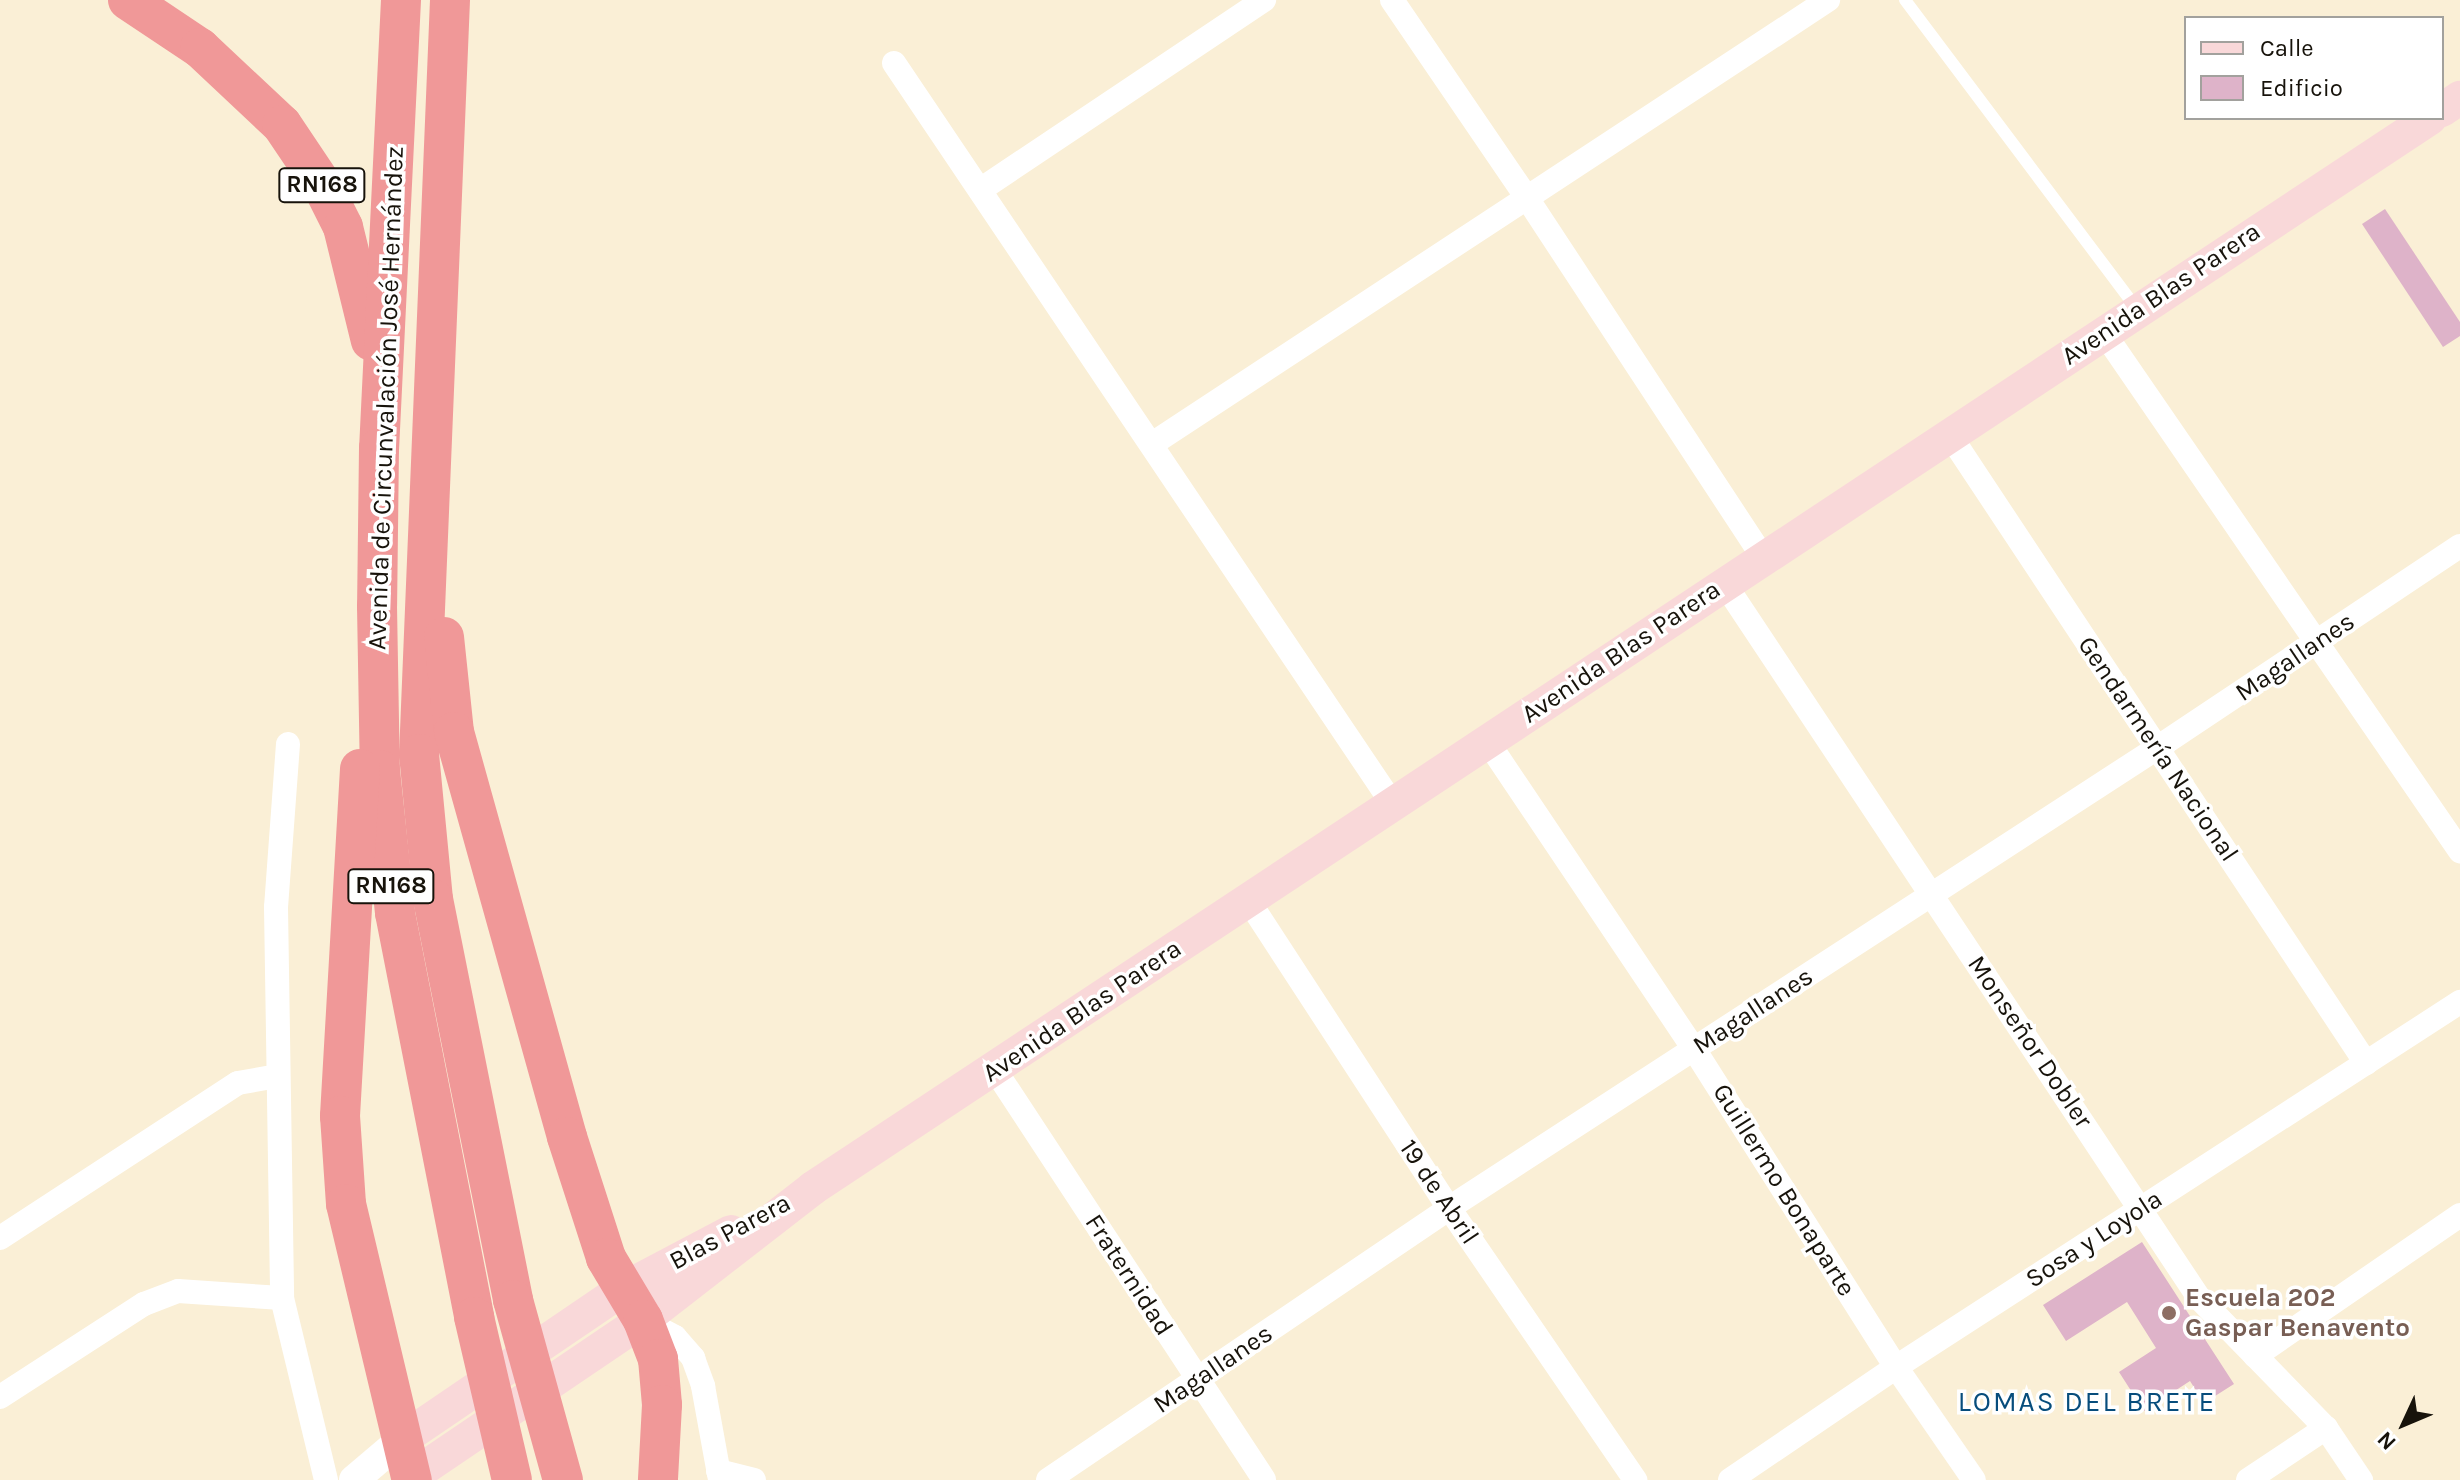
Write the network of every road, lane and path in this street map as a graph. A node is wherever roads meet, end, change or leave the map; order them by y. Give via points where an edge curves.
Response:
1 (128, 0) edge
2 (401, 0) edge
3 (450, 0) edge
4 (1264, 0) edge
5 (1392, 0) edge
6 (1828, 0) edge
7 (1905, 0) edge
8 (894, 63) dead end
9 (2427, 120) edge
10 (980, 190) junction
11 (1527, 198) junction
12 (2137, 309) junction
13 (2104, 333) junction
14 (1949, 434) junction
15 (1152, 444) junction
16 (379, 448) junction
17 (432, 454) junction
18 (2460, 546) edge
19 (1763, 557) junction
20 (1724, 583) junction
21 (2318, 642) junction
22 (378, 661) junction
23 (1487, 741) junction
24 (288, 744) dead end
25 (2157, 748) junction
26 (1392, 803) junction
27 (2460, 851) edge
28 (1930, 895) junction
29 (1248, 900) junction
30 (2460, 1002) edge
31 (1694, 1049) junction
32 (2366, 1063) junction
33 (995, 1070) junction
34 (277, 1076) junction
35 (813, 1188) joint
36 (1449, 1208) junction
37 (2141, 1208) junction
38 (2460, 1215) edge
39 (0, 1238) edge
40 (282, 1298) junction
41 (633, 1304) junction
42 (2255, 1356) junction
43 (1896, 1367) junction
44 (1197, 1380) junction
45 (0, 1397) edge
46 (2326, 1428) junction
47 (408, 1469) edge
48 (510, 1474) edge
49 (719, 1475) edge
50 (326, 1480) edge
51 (354, 1480) edge
52 (563, 1480) edge
53 (658, 1480) edge
54 (754, 1480) edge
55 (1048, 1480) edge
56 (1264, 1480) edge
57 (1635, 1480) edge
58 (1730, 1480) edge
59 (1974, 1480) edge
60 (2248, 1480) edge
61 (2361, 1480) edge

1 - 16 highway, RN168 via 200,48 248,91 282,125 321,183 343,227 371,339
2 - 16 highway, Avenida de Circunvalación José Hernández
3 - 17 highway, Avenida de Circunvalación José Hernández / RN168
4 - 10 street
5 - 11 street
6 - 11 street
7 - 12 lane
8 - 10 street
9 - 12 main road, Avenida Blas Parera
10 - 15 street
11 - 15 street
11 - 19 street
12 - 13 main road, Avenida Blas Parera
13 - 14 main road, Avenida Blas Parera
13 - 21 street
14 - 19 main road, Avenida Blas Parera
14 - 25 street, Gendarmería Nacional
15 - 26 street
16 - 22 highway, Avenida de Circunvalación José Hernández / RN168
17 - 41 highway via 454,732 567,1137 606,1258
17 - 52 highway, Avenida de Circunvalación José Hernández / RN168 via 419,754 433,899 513,1300
18 - 21 street, Magallanes
19 - 20 main road, Avenida Blas Parera
20 - 23 main road, Avenida Blas Parera
20 - 28 street, Monseñor Dobler
21 - 25 street, Magallanes
21 - 27 street
22 - 47 highway via 360,771 340,1116 346,1204
22 - 48 highway, Avenida de Circunvalación José Hernández / RN168 via 380,770 395,913
23 - 26 main road, Avenida Blas Parera
23 - 31 street, Guillermo Bonaparte
24 - 34 street via 276,907
25 - 28 street, Magallanes
25 - 32 street, Gendarmería Nacional
26 - 29 main road, Avenida Blas Parera
28 - 31 street, Magallanes
28 - 37 street, Monseñor Dobler
29 - 33 main road, Avenida Blas Parera
29 - 36 street, 19 de Abril
30 - 32 street, Sosa y Loyola
31 - 36 street, Magallanes
31 - 43 street, Guillermo Bonaparte
32 - 37 street, Sosa y Loyola
33 - 35 main road, Avenida Blas Parera
33 - 44 street, Fraternidad
34 - 39 street via 238,1083
34 - 40 street
35 - 41 main road, Blas Parera
36 - 44 street, Magallanes
36 - 57 street, 19 de Abril
37 - 42 street, Monseñor Dobler via 2199,1298
37 - 43 street, Sosa y Loyola
38 - 42 street
40 - 45 street via 178,1291 144,1304
40 - 50 street
41 - 47 main road, Blas Parera
41 - 49 street via 693,1358
41 - 53 highway via 658,1359
42 - 46 street, Monseñor Dobler
43 - 58 street, Sosa y Loyola
43 - 59 street, Guillermo Bonaparte
44 - 55 street, Magallanes
44 - 56 street, Fraternidad
46 - 60 street
46 - 61 street, Monseñor Dobler
47 - 51 street, Blas Parera
49 - 54 street

